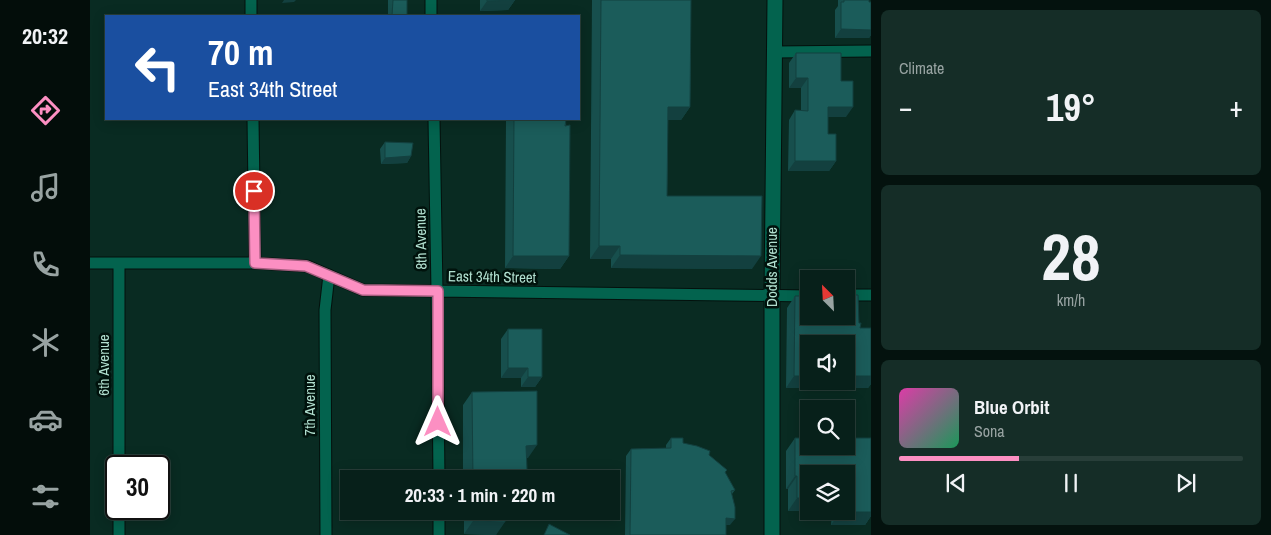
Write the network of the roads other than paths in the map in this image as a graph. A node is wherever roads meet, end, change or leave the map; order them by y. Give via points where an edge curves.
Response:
1 (251, 0) edge
2 (431, 0) edge
3 (775, 0) edge
4 (251, 15) edge
5 (432, 15) edge
6 (871, 51) edge
7 (774, 52) junction
8 (253, 120) edge
9 (434, 120) edge
10 (255, 263) junction
11 (90, 264) edge
12 (120, 264) junction
13 (329, 275) junction
14 (438, 291) junction
15 (855, 295) edge
16 (871, 295) edge
17 (772, 296) junction
18 (800, 296) edge
19 (120, 455) edge
20 (439, 470) edge
21 (120, 520) edge
22 (439, 520) edge
23 (120, 535) edge
24 (326, 535) edge
25 (439, 535) edge
26 (772, 535) edge

1 - 4 street
2 - 5 street
3 - 7 street, Dodds Avenue
6 - 7 street
7 - 17 street, Dodds Avenue
8 - 10 street
9 - 14 street, 8th Avenue
10 - 12 street, East 34th Street
10 - 13 street, East 34th Street via 306,266
11 - 12 street, East 34th Street
12 - 19 street, 6th Avenue
13 - 14 street, East 34th Street via 363,290
13 - 24 street, 7th Avenue via 325,310
14 - 17 street, East 34th Street
14 - 20 street, 8th Avenue
15 - 16 street
17 - 18 street, East 34th Street
17 - 26 street, Dodds Avenue
21 - 23 street
22 - 25 street

